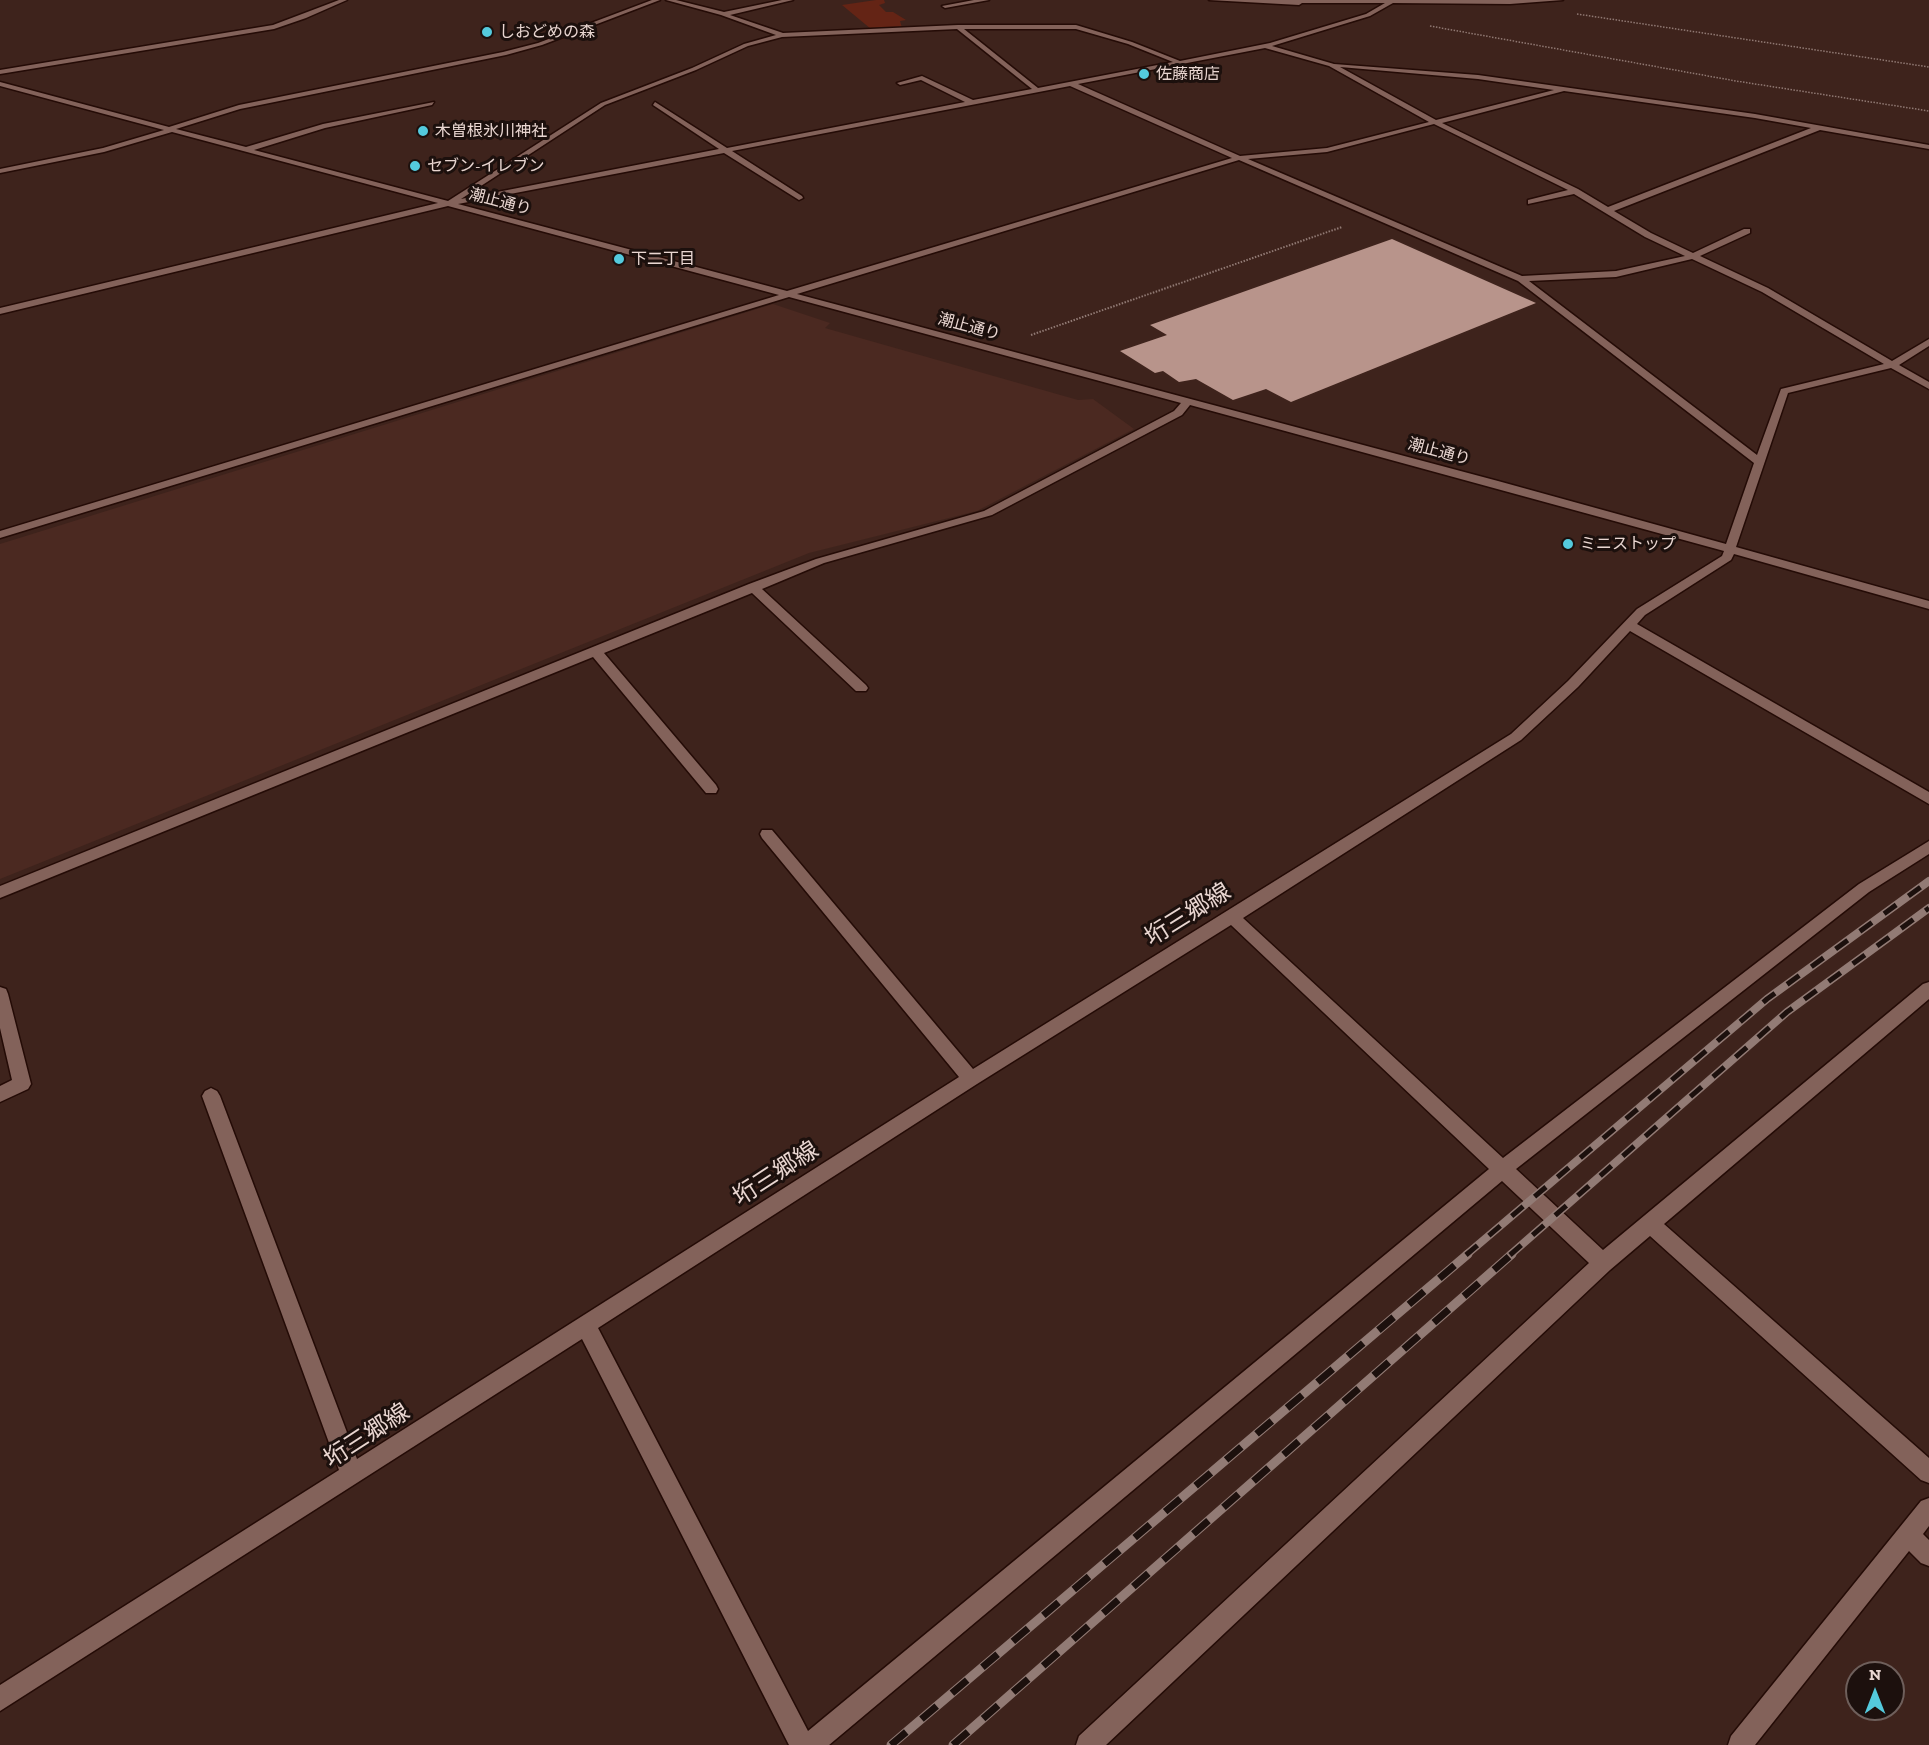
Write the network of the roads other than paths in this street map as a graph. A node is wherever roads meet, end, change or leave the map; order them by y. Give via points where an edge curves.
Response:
1 (344, 0) edge
2 (657, 0) edge
3 (669, 0) edge
4 (790, 0) edge
5 (938, 0) edge
6 (986, 0) edge
7 (1212, 0) edge
8 (1560, 0) edge
9 (1393, 1) edge
10 (1291, 2) junction
11 (945, 6) junction
12 (1329, 8) dead end
13 (1348, 12) dead end
14 (952, 13) dead end
15 (723, 15) junction
16 (1368, 15) junction
17 (959, 24) junction
18 (782, 35) junction
19 (1264, 46) junction
20 (1178, 62) junction
21 (1330, 65) junction
22 (0, 72) edge
23 (900, 83) dead end
24 (0, 84) edge
25 (1072, 84) junction
26 (1564, 89) junction
27 (1037, 90) junction
28 (432, 103) dead end
29 (973, 103) junction
30 (655, 104) dead end
31 (1435, 122) junction
32 (1819, 127) junction
33 (170, 130) junction
34 (1929, 147) edge
35 (245, 150) junction
36 (728, 150) junction
37 (1239, 158) junction
38 (0, 171) edge
39 (1575, 191) junction
40 (799, 198) dead end
41 (1531, 202) dead end
42 (446, 204) junction
43 (1606, 211) junction
44 (1747, 231) dead end
45 (1694, 256) junction
46 (1521, 279) junction
47 (788, 295) junction
48 (0, 311) edge
49 (1929, 342) edge
50 (1892, 365) junction
51 (1929, 386) edge
52 (1187, 402) junction
53 (1761, 463) junction
54 (0, 534) edge
55 (1732, 548) junction
56 (753, 587) junction
57 (1929, 604) edge
58 (1629, 624) junction
59 (595, 651) junction
60 (861, 688) dead end
61 (711, 789) dead end
62 (1929, 799) edge
63 (767, 834) dead end
64 (1929, 848) edge
65 (0, 892) edge
66 (1232, 917) junction
67 (1929, 988) edge
68 (0, 994) edge
69 (971, 1078) junction
70 (0, 1094) edge
71 (211, 1096) dead end
72 (1502, 1169) junction
73 (1649, 1223) junction
74 (1603, 1263) junction
75 (586, 1326) junction
76 (1929, 1472) edge
77 (352, 1475) junction
78 (1929, 1509) edge
79 (1909, 1536) junction
80 (1929, 1555) edge
81 (0, 1699) edge
82 (802, 1745) edge
83 (810, 1745) edge
84 (1088, 1745) edge
85 (1740, 1745) edge

1 - 22 street via 274,27
2 - 33 street via 540,44 239,107
3 - 15 street
4 - 15 street
5 - 11 street
6 - 11 street
7 - 10 street
8 - 9 street
9 - 10 street
9 - 16 street
10 - 12 street
11 - 14 street
13 - 16 street
15 - 18 street
16 - 19 street
17 - 18 street
17 - 20 street via 1076,27
17 - 27 street
18 - 42 street via 746,45 603,104
19 - 20 street
19 - 21 street
20 - 25 street
21 - 26 street via 1458,75
21 - 31 street
23 - 29 street via 922,78
24 - 33 street, 潮止通り
25 - 27 street
25 - 37 street
26 - 31 street
26 - 32 street
27 - 29 street
28 - 35 street via 323,126
29 - 36 street
30 - 36 street
31 - 37 street via 1327,150
31 - 39 street
32 - 34 street
32 - 43 street
33 - 35 street, 潮止通り
33 - 38 street via 104,150
35 - 42 street, 潮止通り
36 - 40 street
36 - 42 street
37 - 46 street
37 - 47 street
39 - 41 street
39 - 43 street
42 - 47 street, 潮止通り
42 - 48 street
43 - 45 street
44 - 45 street
45 - 46 street via 1616,274
45 - 50 street via 1765,290
46 - 53 street
47 - 52 street, 潮止通り
47 - 54 street
49 - 50 street
50 - 51 street
50 - 53 street via 1784,391
52 - 55 street, 潮止通り
52 - 56 street via 1178,413 988,513 820,561
53 - 55 street
55 - 57 street, 潮止通り
55 - 58 street, 垳三郷線 via 1726,558 1641,612
56 - 59 street
56 - 60 street
58 - 62 street
58 - 66 street, 垳三郷線 via 1516,737
59 - 61 street
59 - 65 street
63 - 69 street
64 - 72 street via 1864,888
66 - 69 street, 垳三郷線
66 - 72 street
67 - 73 street
68 - 70 street via 22,1084
69 - 75 street, 垳三郷線
71 - 77 street
72 - 74 street
72 - 83 street
73 - 74 street
73 - 76 street
74 - 84 street
75 - 77 street, 垳三郷線
75 - 82 street
77 - 81 street, 垳三郷線
78 - 79 street
79 - 80 street
79 - 85 street

